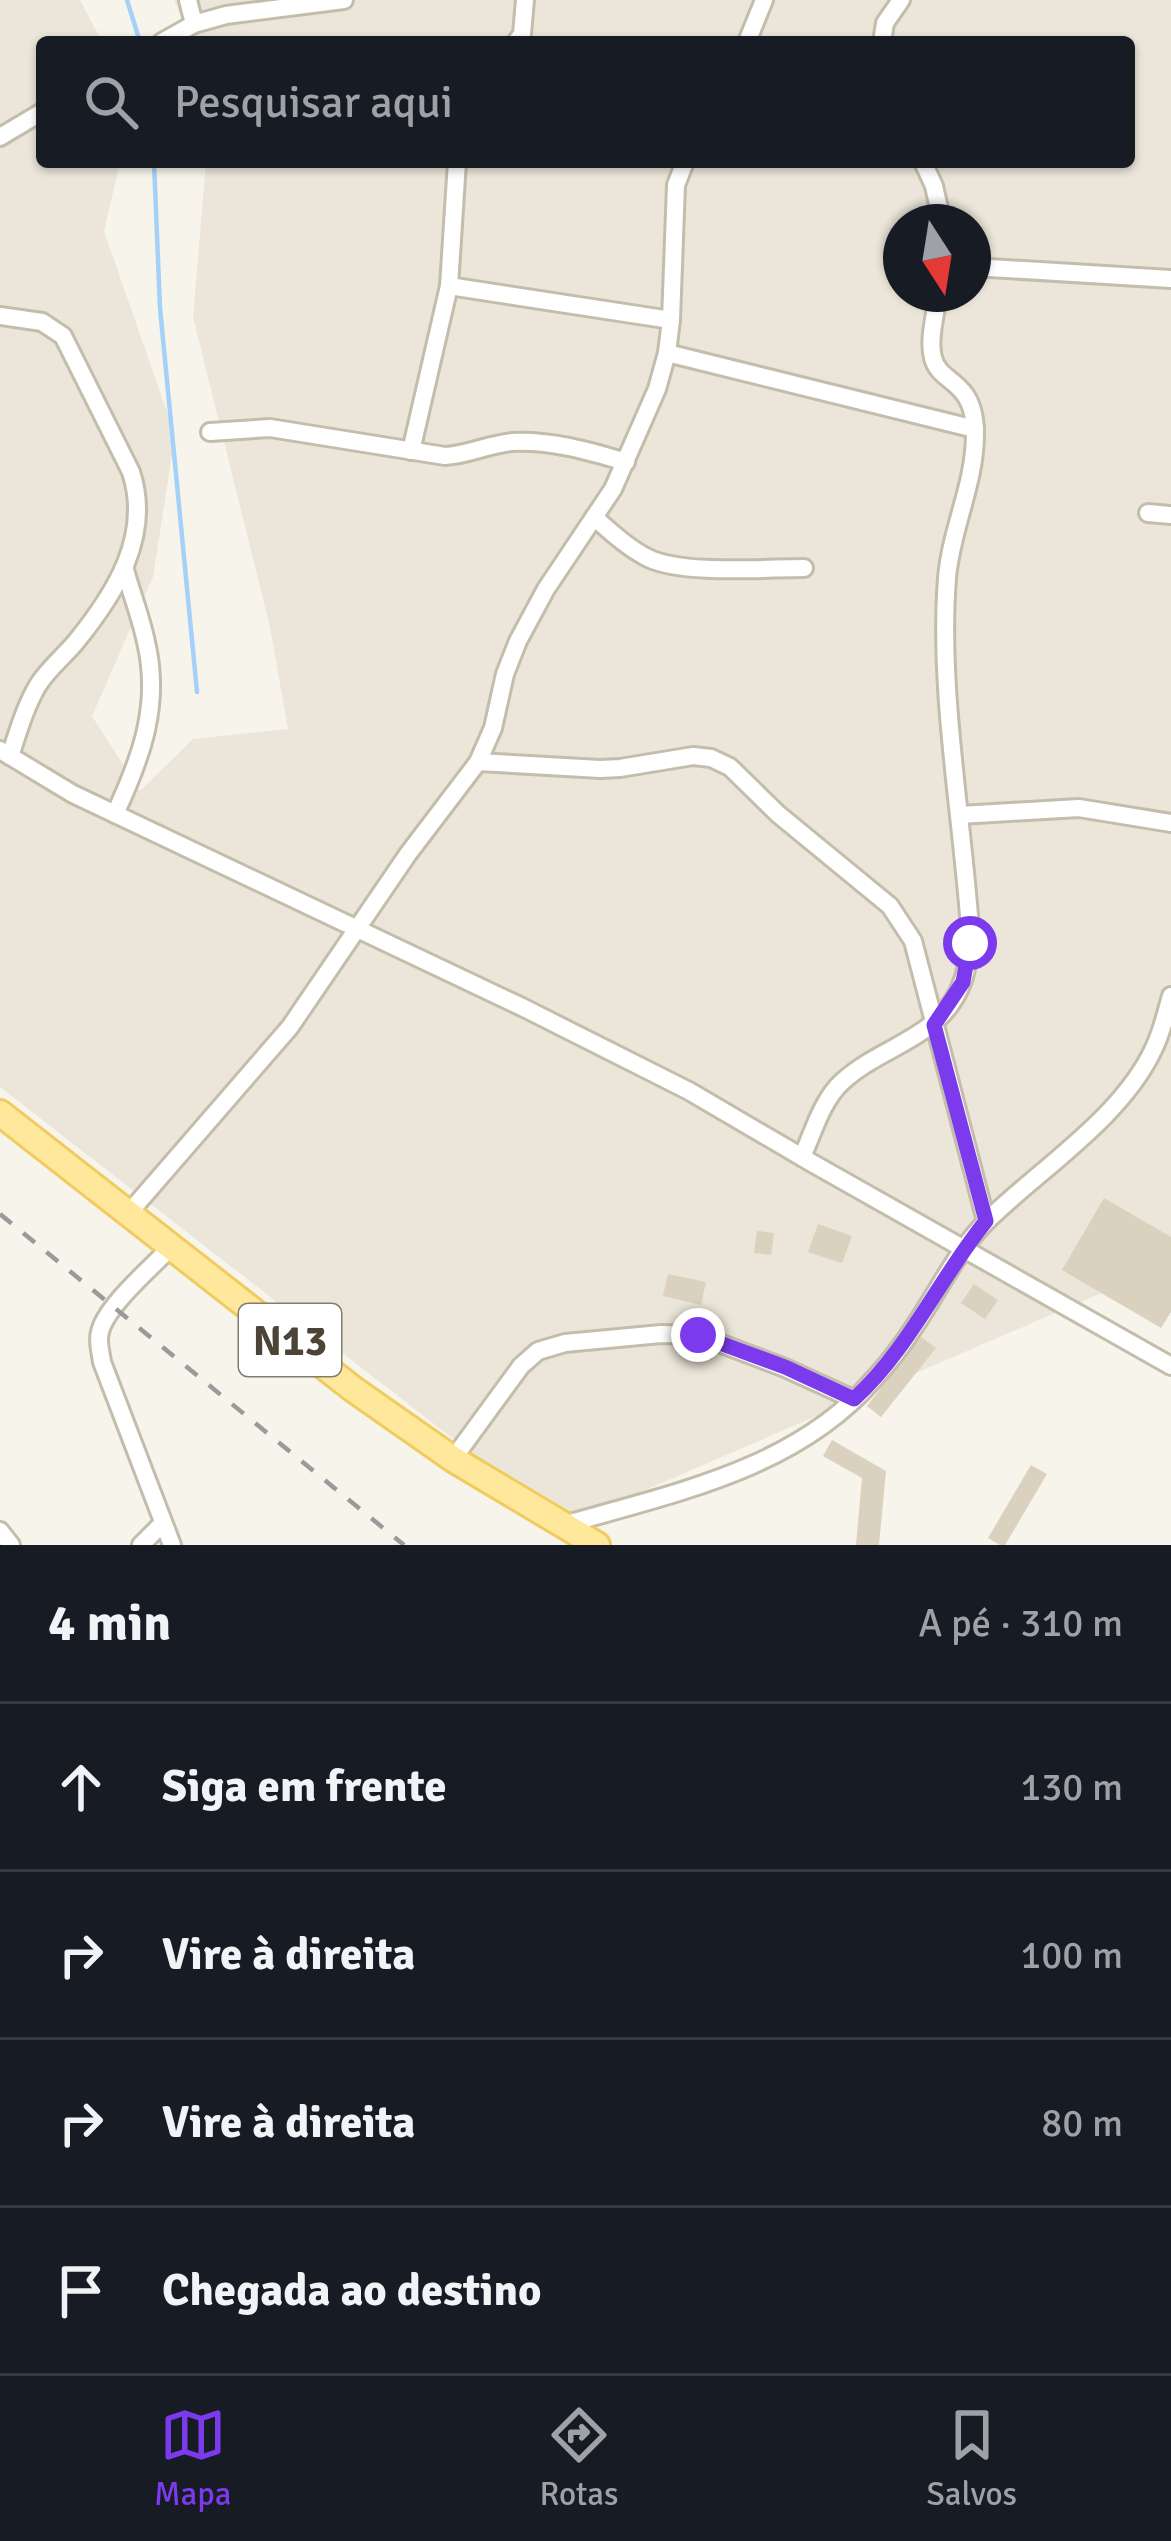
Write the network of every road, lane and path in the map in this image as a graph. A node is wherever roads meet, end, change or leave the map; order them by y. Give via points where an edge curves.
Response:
1 (188, 0) edge
2 (344, 0) edge
3 (525, 0) edge
4 (764, 0) edge
5 (901, 0) edge
6 (194, 24) junction
7 (173, 36) edge
8 (520, 36) edge
9 (749, 36) edge
10 (883, 36) edge
11 (36, 116) edge
12 (0, 137) edge
13 (458, 168) edge
14 (683, 168) edge
15 (925, 168) edge
16 (938, 204) edge
17 (991, 268) edge
18 (1171, 279) edge
19 (449, 286) junction
20 (936, 312) edge
21 (2, 320) edge
22 (671, 320) junction
23 (667, 353) junction
24 (975, 429) junction
25 (210, 432) dead end
26 (411, 452) junction
27 (626, 462) junction
28 (1148, 513) dead end
29 (1171, 515) edge
30 (594, 517) junction
31 (803, 568) dead end
32 (125, 570) junction
33 (5, 753) edge
34 (478, 762) junction
35 (115, 814) junction
36 (960, 815) junction
37 (1171, 823) edge
38 (356, 928) junction
39 (1171, 996) edge
40 (934, 1025) junction
41 (1154, 1049) junction
42 (1171, 1060) edge
43 (0, 1113) edge
44 (802, 1157) junction
45 (128, 1214) junction
46 (986, 1221) junction
47 (170, 1247) junction
48 (963, 1249) junction
49 (1171, 1366) edge
50 (854, 1399) junction
51 (453, 1459) junction
52 (163, 1523) junction
53 (564, 1525) junction
54 (0, 1531) edge
55 (11, 1545) edge
56 (140, 1545) edge
57 (172, 1545) edge
58 (597, 1545) edge

1 - 6 street
2 - 6 street
3 - 8 street
4 - 9 street
5 - 10 street
6 - 7 street
11 - 12 street
13 - 19 street
14 - 22 street
15 - 16 street
17 - 18 street
19 - 22 street
19 - 26 street
20 - 24 street via 933,362 963,392
21 - 32 street via 42,322 63,336 131,472 139,508
22 - 23 street
23 - 24 street
23 - 27 street
24 - 36 street via 947,573
25 - 26 street via 270,428
26 - 27 street via 463,455 514,442
27 - 30 street
28 - 29 street
30 - 31 street via 652,560
30 - 34 street via 518,641
32 - 33 street via 41,680
32 - 35 street via 148,647 150,695 139,762
33 - 35 street
34 - 38 street
34 - 40 street via 620,768 693,756 730,767 890,906 913,941
35 - 38 street
36 - 37 street via 1079,808
36 - 40 street via 970,943 963,982
38 - 44 street via 689,1090
38 - 45 street via 290,1027
39 - 41 street
40 - 44 street via 840,1084
40 - 46 street
41 - 42 street
41 - 46 street via 1117,1102
43 - 45 main road, N13
44 - 48 street
45 - 47 main road, N13
46 - 48 street
47 - 51 main road, N13
47 - 52 street via 113,1309 99,1344
48 - 49 street
48 - 50 street via 911,1333
50 - 51 street via 698,1335 565,1343 520,1366
50 - 53 street via 790,1447 739,1471
51 - 53 main road, N13
52 - 56 street
52 - 57 street
53 - 58 main road, N13
54 - 55 street

